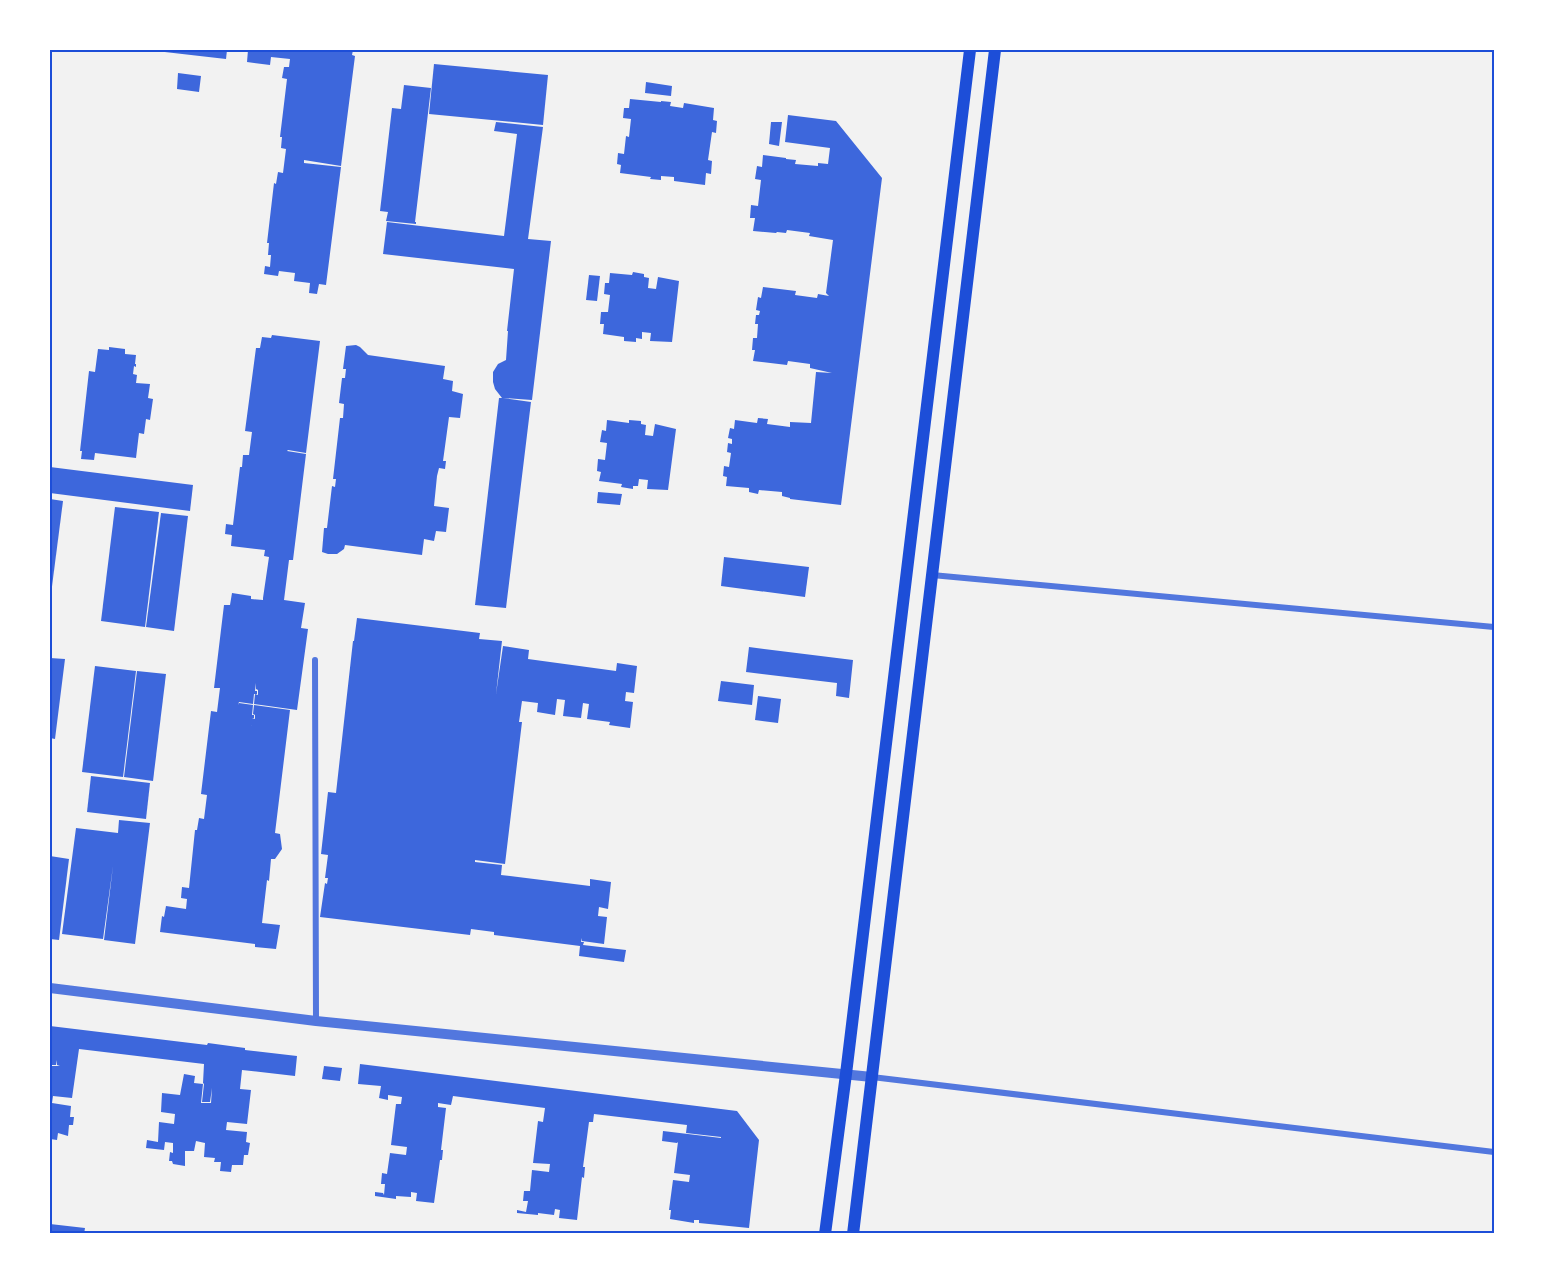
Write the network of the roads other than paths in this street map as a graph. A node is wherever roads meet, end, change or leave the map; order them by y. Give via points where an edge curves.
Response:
1 (970, 50) edge
2 (995, 50) edge
3 (932, 576) junction
4 (1494, 627) edge
5 (315, 660) dead end
6 (50, 988) edge
7 (316, 1021) junction
8 (846, 1074) junction
9 (872, 1077) junction
10 (1494, 1152) edge
11 (825, 1233) edge
12 (853, 1233) edge

1 - 8 main road
2 - 3 main road
3 - 4 street
3 - 9 main road
5 - 7 street
6 - 7 street
7 - 8 street
8 - 9 street
8 - 11 main road
9 - 10 street
9 - 12 main road

